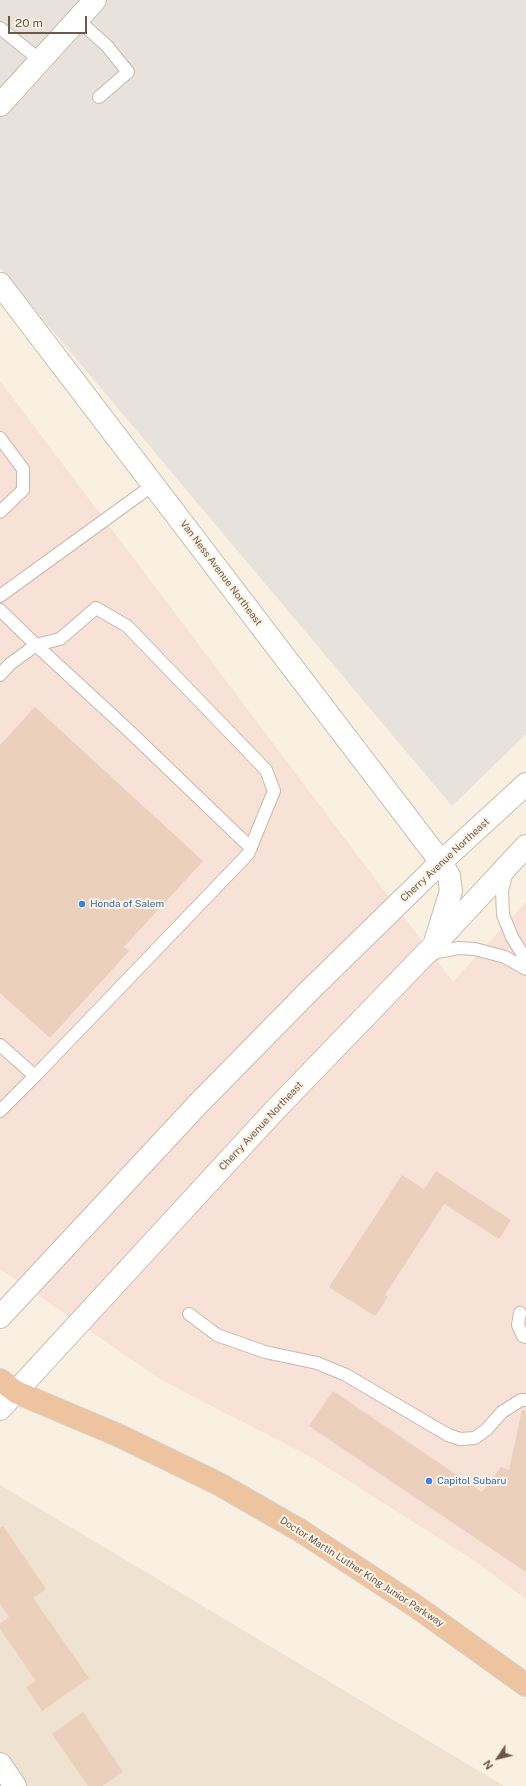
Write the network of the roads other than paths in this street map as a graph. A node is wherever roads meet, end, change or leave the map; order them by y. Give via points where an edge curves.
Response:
1 (95, 0) edge
2 (77, 19) junction
3 (0, 28) edge
4 (40, 60) junction
5 (99, 97) dead end
6 (0, 105) edge
7 (0, 284) edge
8 (0, 438) edge
9 (153, 484) junction
10 (0, 512) edge
11 (0, 596) edge
12 (0, 610) edge
13 (36, 645) junction
14 (0, 675) edge
15 (526, 784) edge
16 (526, 846) edge
17 (251, 848) junction
18 (441, 862) junction
19 (508, 865) junction
20 (435, 944) junction
21 (526, 960) edge
22 (411, 969) junction
23 (526, 969) edge
24 (0, 1045) edge
25 (35, 1076) junction
26 (0, 1111) edge
27 (520, 1313) dead end
28 (189, 1314) dead end
29 (0, 1317) edge
30 (526, 1337) edge
31 (5, 1388) edge
32 (526, 1400) edge
33 (0, 1409) edge
34 (526, 1685) edge
35 (0, 1764) edge
36 (15, 1786) edge

1 - 2 main road
2 - 4 main road
2 - 5 lane via 107,46 128,72
3 - 4 lane
4 - 6 main road
7 - 9 main road, Van Ness Avenue Northeast
8 - 10 lane via 23,470 23,490
9 - 11 lane
9 - 18 main road, Van Ness Avenue Northeast
12 - 13 lane
13 - 14 lane via 10,664
13 - 17 lane
13 - 17 lane via 60,639 96,608 127,626 266,770 274,791
15 - 18 main road, Cherry Avenue Northeast
16 - 19 main road, Cherry Avenue Northeast
17 - 25 lane
18 - 20 main road, Van Ness Avenue Northeast via 449,876 451,891
18 - 29 main road, Cherry Avenue Northeast via 198,1104
19 - 20 main road, Cherry Avenue Northeast
19 - 21 lane via 502,892 503,915
20 - 22 main road, Cherry Avenue Northeast
22 - 23 lane via 437,952 459,948 475,949 505,957
22 - 31 main road, Cherry Avenue Northeast
24 - 25 lane
25 - 26 lane
27 - 30 lane via 518,1325
28 - 32 lane via 217,1335 265,1352 317,1363 346,1375 448,1435 460,1439 475,1438 502,1412 521,1400
31 - 33 main road, Cherry Avenue Northeast
31 - 34 highway, Doctor Martin Luther King Junior Parkway via 120,1436 204,1477 301,1531 417,1607
35 - 36 main road

